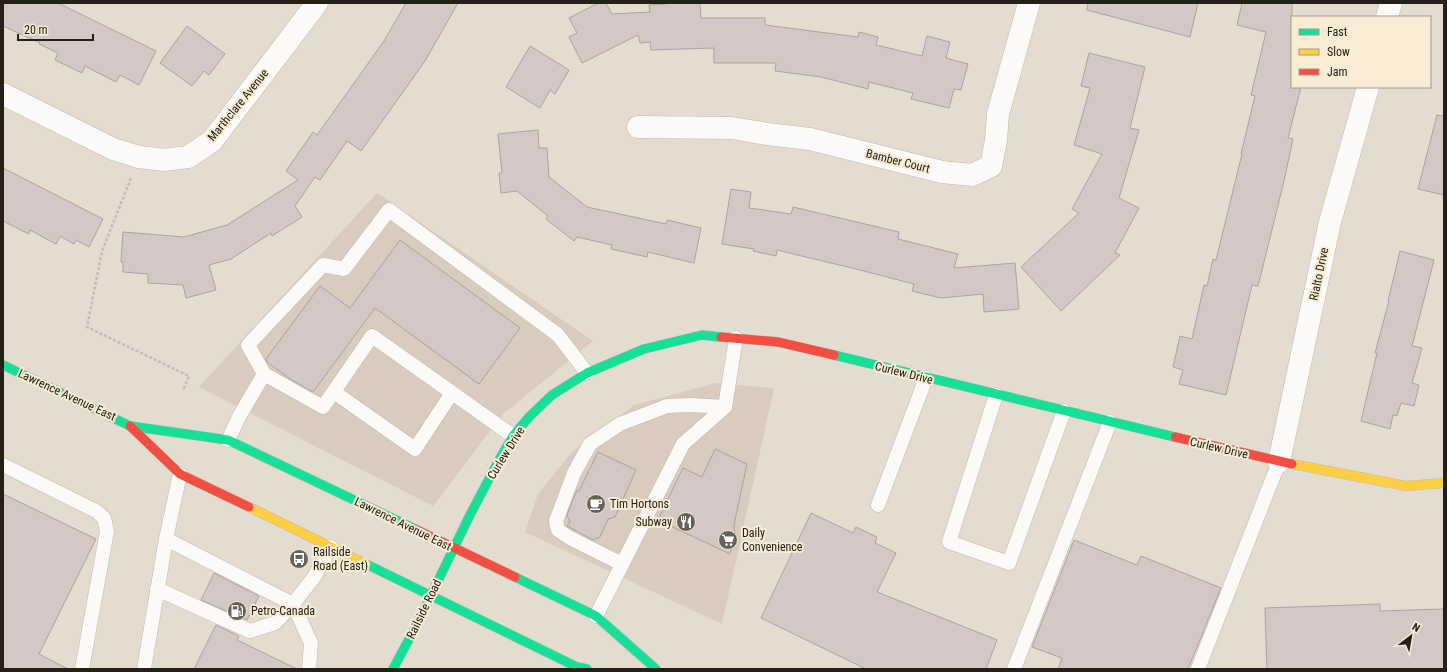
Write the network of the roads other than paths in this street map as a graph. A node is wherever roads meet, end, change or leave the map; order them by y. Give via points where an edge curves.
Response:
1 (317, 3) edge
2 (1029, 3) edge
3 (1391, 3) edge
4 (1387, 16) edge
5 (1368, 88) edge
6 (3, 94) edge
7 (638, 126) dead end
8 (736, 338) junction
9 (3, 365) edge
10 (587, 372) junction
11 (264, 374) junction
12 (926, 378) junction
13 (334, 392) junction
14 (452, 393) junction
15 (996, 395) junction
16 (724, 407) junction
17 (1064, 411) junction
18 (1110, 422) junction
19 (130, 426) junction
20 (514, 436) junction
21 (228, 440) junction
22 (1279, 462) junction
23 (3, 465) edge
24 (180, 474) junction
25 (1444, 483) edge
26 (878, 506) dead end
27 (166, 539) junction
28 (331, 548) junction
29 (454, 548) junction
30 (622, 564) junction
31 (157, 589) junction
32 (430, 596) junction
33 (293, 604) junction
34 (596, 616) junction
35 (82, 669) edge
36 (144, 669) edge
37 (309, 669) edge
38 (393, 669) edge
39 (586, 669) edge
40 (656, 669) edge
41 (1014, 669) edge
42 (1198, 669) edge

1 - 6 street, Marthclare Avenue via 212,141 188,157 164,160 114,150
2 - 7 street, Bamber Court via 998,114 991,166 972,175 942,172 810,139 732,128
3 - 4 street
5 - 22 street, Rialto Drive via 1330,222
8 - 10 street, Curlew Drive via 702,335 644,349
8 - 12 street, Curlew Drive via 778,342
8 - 16 lane
9 - 19 street, Lawrence Avenue East
10 - 11 lane via 558,335 389,210 344,269 323,265 248,345
10 - 20 street, Curlew Drive via 552,395
11 - 13 lane via 323,407
11 - 21 lane
12 - 15 street, Curlew Drive
12 - 26 lane
13 - 14 lane via 372,336
13 - 14 lane via 415,449
14 - 20 lane
15 - 17 street, Curlew Drive
15 - 17 lane via 949,542 1009,563
16 - 30 lane via 683,444
16 - 30 lane via 667,406 620,424 590,444 571,480 556,520 558,530
17 - 18 street, Curlew Drive
18 - 22 street, Curlew Drive
18 - 41 lane
19 - 21 street, Lawrence Avenue East
19 - 24 street, Lawrence Avenue East
20 - 29 street, Curlew Drive via 473,508
21 - 29 street, Lawrence Avenue East
22 - 25 street, Curlew Drive via 1406,486
22 - 42 lane
23 - 35 lane via 96,510 104,518 107,531
24 - 27 lane
24 - 28 street, Lawrence Avenue East
27 - 31 lane
27 - 33 lane
28 - 32 street, Lawrence Avenue East
28 - 33 lane via 314,577
29 - 32 street, Railside Road
29 - 34 street, Lawrence Avenue East
30 - 34 lane
31 - 33 lane via 250,631 275,623
31 - 36 lane
32 - 38 street, Railside Road
32 - 39 street, Lawrence Avenue East via 577,667
33 - 37 lane via 311,643
34 - 40 street, Lawrence Avenue East

